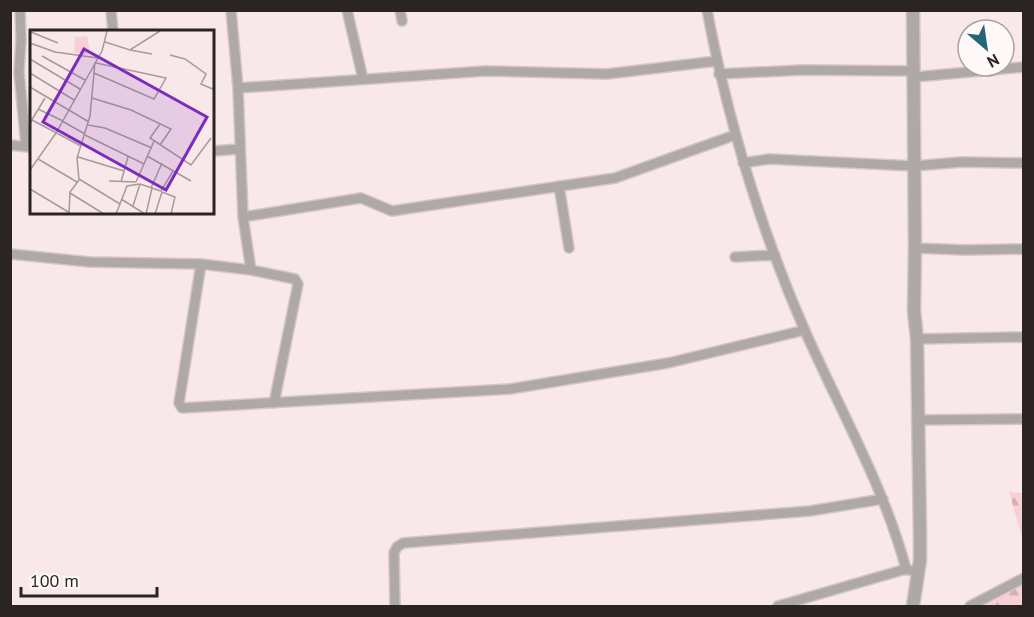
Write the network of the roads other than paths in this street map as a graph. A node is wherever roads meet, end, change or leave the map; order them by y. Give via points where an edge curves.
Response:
1 (20, 10) edge
2 (111, 10) edge
3 (231, 10) edge
4 (347, 10) edge
5 (400, 10) edge
6 (707, 10) edge
7 (913, 10) edge
8 (402, 21) dead end
9 (113, 30) edge
10 (717, 61) junction
11 (1023, 67) edge
12 (719, 74) junction
13 (914, 74) junction
14 (363, 79) junction
15 (238, 88) junction
16 (735, 135) junction
17 (10, 145) edge
18 (29, 147) edge
19 (240, 149) junction
20 (214, 151) edge
21 (743, 163) junction
22 (1023, 163) edge
23 (914, 166) junction
24 (559, 186) junction
25 (243, 217) junction
26 (568, 248) dead end
27 (915, 248) junction
28 (1023, 249) edge
29 (10, 254) edge
30 (776, 255) junction
31 (735, 257) dead end
32 (201, 264) junction
33 (251, 270) junction
34 (805, 330) junction
35 (1023, 337) edge
36 (916, 339) junction
37 (274, 403) junction
38 (1023, 418) edge
39 (918, 420) junction
40 (883, 499) junction
41 (911, 571) junction
42 (1023, 578) edge
43 (395, 606) edge
44 (778, 606) edge
45 (913, 606) edge
46 (970, 606) edge

1 - 18 street via 19,72
2 - 9 street
3 - 15 street
4 - 14 street
5 - 8 street
6 - 10 street
7 - 13 street
10 - 12 street
10 - 14 street via 607,74 485,71
11 - 13 street
12 - 13 street via 803,70
12 - 16 street
13 - 23 street
14 - 15 street
15 - 19 street
16 - 21 street
16 - 24 street via 615,178
17 - 18 street
19 - 20 street
19 - 25 street
21 - 23 street via 769,159
21 - 30 street
22 - 23 street
23 - 27 street
24 - 25 street via 392,211 361,198
24 - 26 street
25 - 33 street
27 - 28 street
27 - 36 street
29 - 32 street via 90,262
30 - 31 street
30 - 34 street
32 - 33 street
32 - 37 street via 180,407
33 - 37 street via 290,277 298,284
34 - 37 street via 668,363 510,390
34 - 40 street
35 - 36 street
36 - 39 street
38 - 39 street
39 - 41 street via 920,560
40 - 41 street
40 - 43 street via 810,511 403,543 394,553
41 - 44 street
41 - 45 street
42 - 46 street

